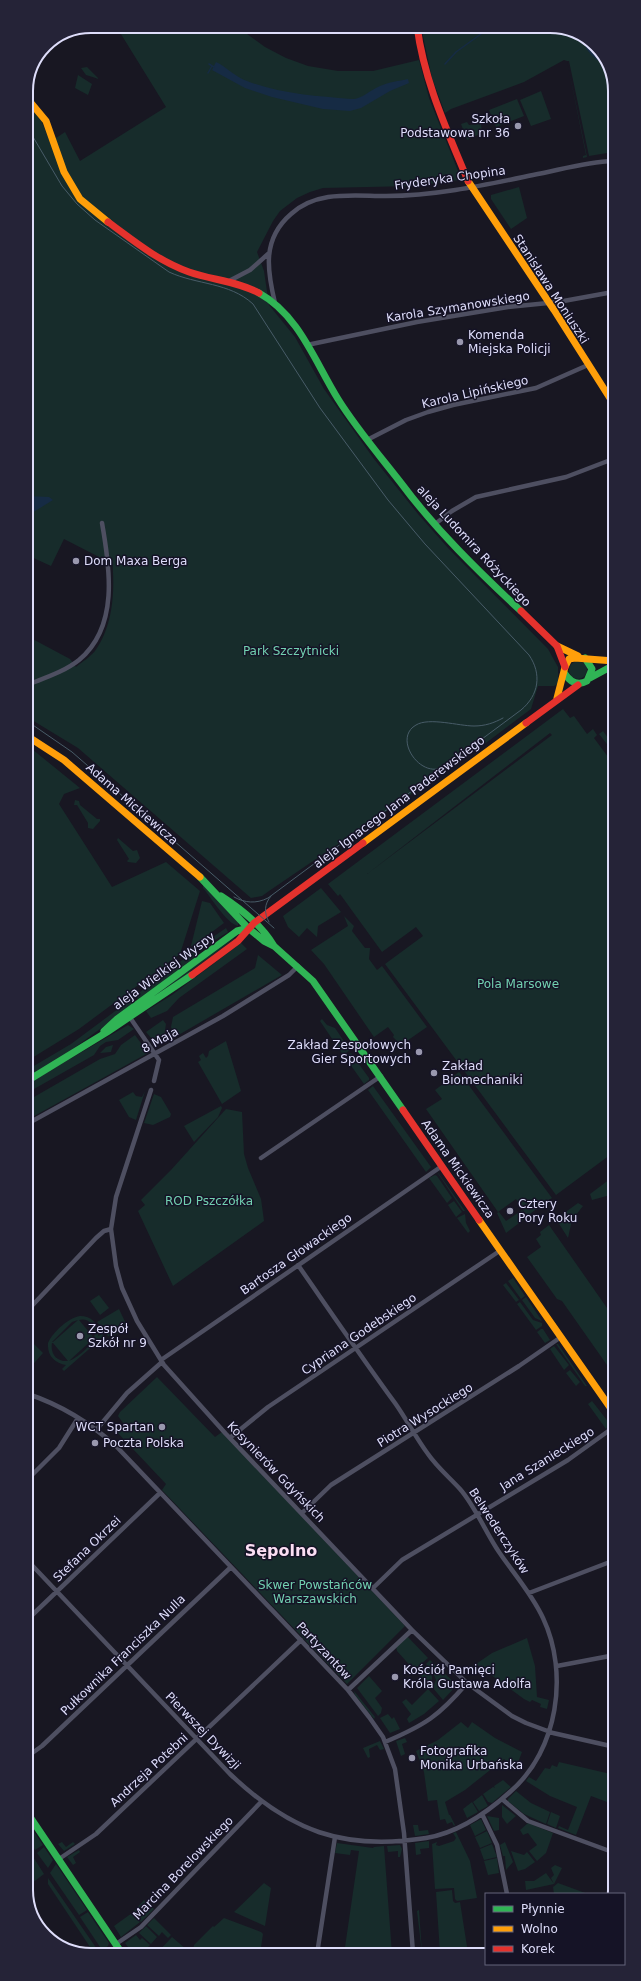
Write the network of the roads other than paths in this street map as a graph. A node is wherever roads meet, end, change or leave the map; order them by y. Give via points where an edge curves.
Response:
1 (418, 33) edge
2 (33, 105) edge
3 (608, 161) edge
4 (470, 187) junction
5 (268, 254) junction
6 (229, 281) junction
7 (608, 293) edge
8 (275, 303) junction
9 (548, 303) junction
10 (307, 345) junction
11 (588, 365) junction
12 (608, 395) edge
13 (367, 440) junction
14 (608, 461) edge
15 (102, 523) dead end
16 (435, 524) junction
17 (556, 646) junction
18 (585, 658) junction
19 (608, 660) edge
20 (608, 668) edge
21 (565, 670) junction
22 (590, 678) junction
23 (33, 682) edge
24 (578, 684) junction
25 (557, 698) junction
26 (33, 740) edge
27 (252, 926) junction
28 (298, 966) junction
29 (130, 1019) junction
30 (97, 1038) junction
31 (155, 1054) junction
32 (33, 1076) edge
33 (380, 1076) junction
34 (154, 1081) dead end
35 (151, 1090) dead end
36 (33, 1121) edge
37 (261, 1158) dead end
38 (442, 1166) junction
39 (111, 1229) junction
40 (501, 1250) junction
41 (298, 1265) junction
42 (33, 1305) edge
43 (561, 1337) junction
44 (356, 1348) junction
45 (161, 1361) junction
46 (33, 1396) edge
47 (608, 1404) edge
48 (78, 1418) junction
49 (96, 1429) junction
50 (608, 1431) edge
51 (414, 1433) junction
52 (230, 1437) junction
53 (33, 1474) edge
54 (160, 1493) junction
55 (302, 1513) junction
56 (476, 1515) junction
57 (608, 1563) edge
58 (33, 1566) edge
59 (231, 1567) junction
60 (372, 1588) junction
61 (56, 1592) junction
62 (528, 1594) junction
63 (33, 1614) edge
64 (412, 1630) junction
65 (301, 1640) junction
66 (608, 1655) edge
67 (127, 1665) junction
68 (557, 1666) junction
69 (467, 1683) junction
70 (348, 1690) junction
71 (548, 1732) junction
72 (196, 1739) junction
73 (385, 1742) junction
74 (608, 1745) edge
75 (33, 1752) edge
76 (502, 1799) junction
77 (261, 1802) junction
78 (482, 1814) junction
79 (33, 1821) edge
80 (335, 1837) junction
81 (405, 1841) junction
82 (608, 1850) edge
83 (59, 1859) junction
84 (507, 1893) edge
85 (116, 1944) junction
86 (118, 1948) edge
87 (318, 1948) edge
88 (413, 1948) edge

1 - 4 street, Stanisława Moniuszki via 429,84
2 - 6 street, aleja Ludomira Różyckiego via 46,121 69,183 87,206 169,265
3 - 4 street, Fryderyka Chopina via 580,164
4 - 5 street, Fryderyka Chopina via 400,196 321,198 299,207 284,220 276,232
4 - 9 street, Stanisława Moniuszki
5 - 6 street, Fryderyka Chopina via 250,270
5 - 8 street, Fryderyka Chopina via 268,273
6 - 8 street, aleja Ludomira Różyckiego via 254,290
7 - 9 street, Karola Szymanowskiego
8 - 10 street, aleja Ludomira Różyckiego via 294,324
9 - 10 street, Karola Szymanowskiego via 417,322
9 - 11 street, Stanisława Moniuszki
10 - 13 street, aleja Ludomira Różyckiego via 333,392
11 - 12 street, Stanisława Moniuszki
11 - 13 street, Karola Lipińskiego via 536,388 428,412
13 - 16 street, aleja Ludomira Różyckiego
14 - 16 street via 566,477 476,497
15 - 23 street via 110,576 100,634 95,644 78,661
16 - 17 street, aleja Ludomira Różyckiego
17 - 18 street, aleja Ludomira Różyckiego
17 - 21 street, aleja Ludomira Różyckiego
18 - 19 street
18 - 21 street via 570,659
18 - 22 street via 592,669
20 - 22 street
21 - 24 street via 571,682
21 - 25 street
22 - 24 street
24 - 25 street, aleja Ignacego Jana Paderewskiego
25 - 27 street, aleja Ignacego Jana Paderewskiego
26 - 27 street, Adama Mickiewicza via 72,767 219,895 228,900
27 - 28 street, Adama Mickiewicza via 271,939 274,946
27 - 29 street, aleja Wielkiej Wyspy via 237,942
27 - 30 street, aleja Wielkiej Wyspy via 237,931 117,1019
28 - 31 street, 8 Maja via 254,998
28 - 33 street, Adama Mickiewicza via 322,993
29 - 30 street, aleja Wielkiej Wyspy
29 - 31 street
30 - 32 street, aleja Wielkiej Wyspy
31 - 34 street via 160,1063
31 - 36 street, 8 Maja
33 - 37 street
33 - 38 street, Adama Mickiewicza
35 - 39 street, Kosynierów Gdyńskich via 116,1197
38 - 40 street, Adama Mickiewicza
38 - 41 street, Bartosza Głowackiego
39 - 42 street via 96,1238
39 - 45 street, Kosynierów Gdyńskich via 122,1288 137,1321
40 - 43 street, Adama Mickiewicza
40 - 44 street, Cypriana Godebskiego
41 - 44 street, Belwederczyków
41 - 45 street, Bartosza Głowackiego
43 - 47 street, Adama Mickiewicza
43 - 51 street, Piotra Wysockiego
44 - 51 street, Belwederczyków
44 - 52 street, Cypriana Godebskiego via 267,1408
45 - 49 street, Bartosza Głowackiego via 126,1394
45 - 52 street, Kosynierów Gdyńskich
46 - 48 street, Partyzantów via 58,1405
48 - 49 street, Partyzantów
48 - 53 street via 59,1448
49 - 54 street, Partyzantów via 116,1446
50 - 56 street, Jana Szanieckiego via 568,1460
51 - 55 street, Piotra Wysockiego via 332,1485
51 - 56 street, Belwederczyków via 430,1458 462,1492
52 - 55 street, Kosynierów Gdyńskich
54 - 59 street, Partyzantów
54 - 61 street, Stefana Okrzei
55 - 60 street, Kosynierów Gdyńskich
56 - 60 street, Jana Szanieckiego via 402,1560
56 - 62 street, Belwederczyków
57 - 62 street
58 - 61 street, Pierwszej Dywizji
59 - 65 street, Partyzantów
59 - 67 street, Pułkownika Franciszka Nulla
60 - 64 street, Kosynierów Gdyńskich
61 - 63 street, Stefana Okrzei
61 - 67 street, Pierwszej Dywizji
62 - 68 street, Belwederczyków via 547,1627
64 - 69 street, Kosynierów Gdyńskich
64 - 70 street
65 - 70 street, Partyzantów
65 - 72 street, Andrzeja Potebni
66 - 68 street
67 - 72 street, Pierwszej Dywizji
67 - 75 street, Pułkownika Franciszka Nulla
68 - 71 street, Belwederczyków via 557,1695
69 - 71 street, Kosynierów Gdyńskich via 512,1716
69 - 73 street via 449,1705 431,1719
70 - 73 street, Partyzantów
71 - 74 street, Kosynierów Gdyńskich
71 - 76 street, Belwederczyków via 534,1765 519,1784
72 - 77 street, Pierwszej Dywizji
72 - 83 street, Andrzeja Potebni via 96,1834
73 - 81 street, Partyzantów via 397,1776
76 - 78 street, Pierwszej Dywizji
76 - 82 street via 528,1821
77 - 80 street, Pierwszej Dywizji via 297,1823
77 - 85 street, Marcina Borelowskiego via 141,1927
78 - 81 street, Pierwszej Dywizji via 431,1837
78 - 84 street via 497,1845
79 - 83 street
80 - 81 street, Pierwszej Dywizji via 368,1843
80 - 87 street
81 - 88 street, Partyzantów
83 - 85 street
85 - 86 street

